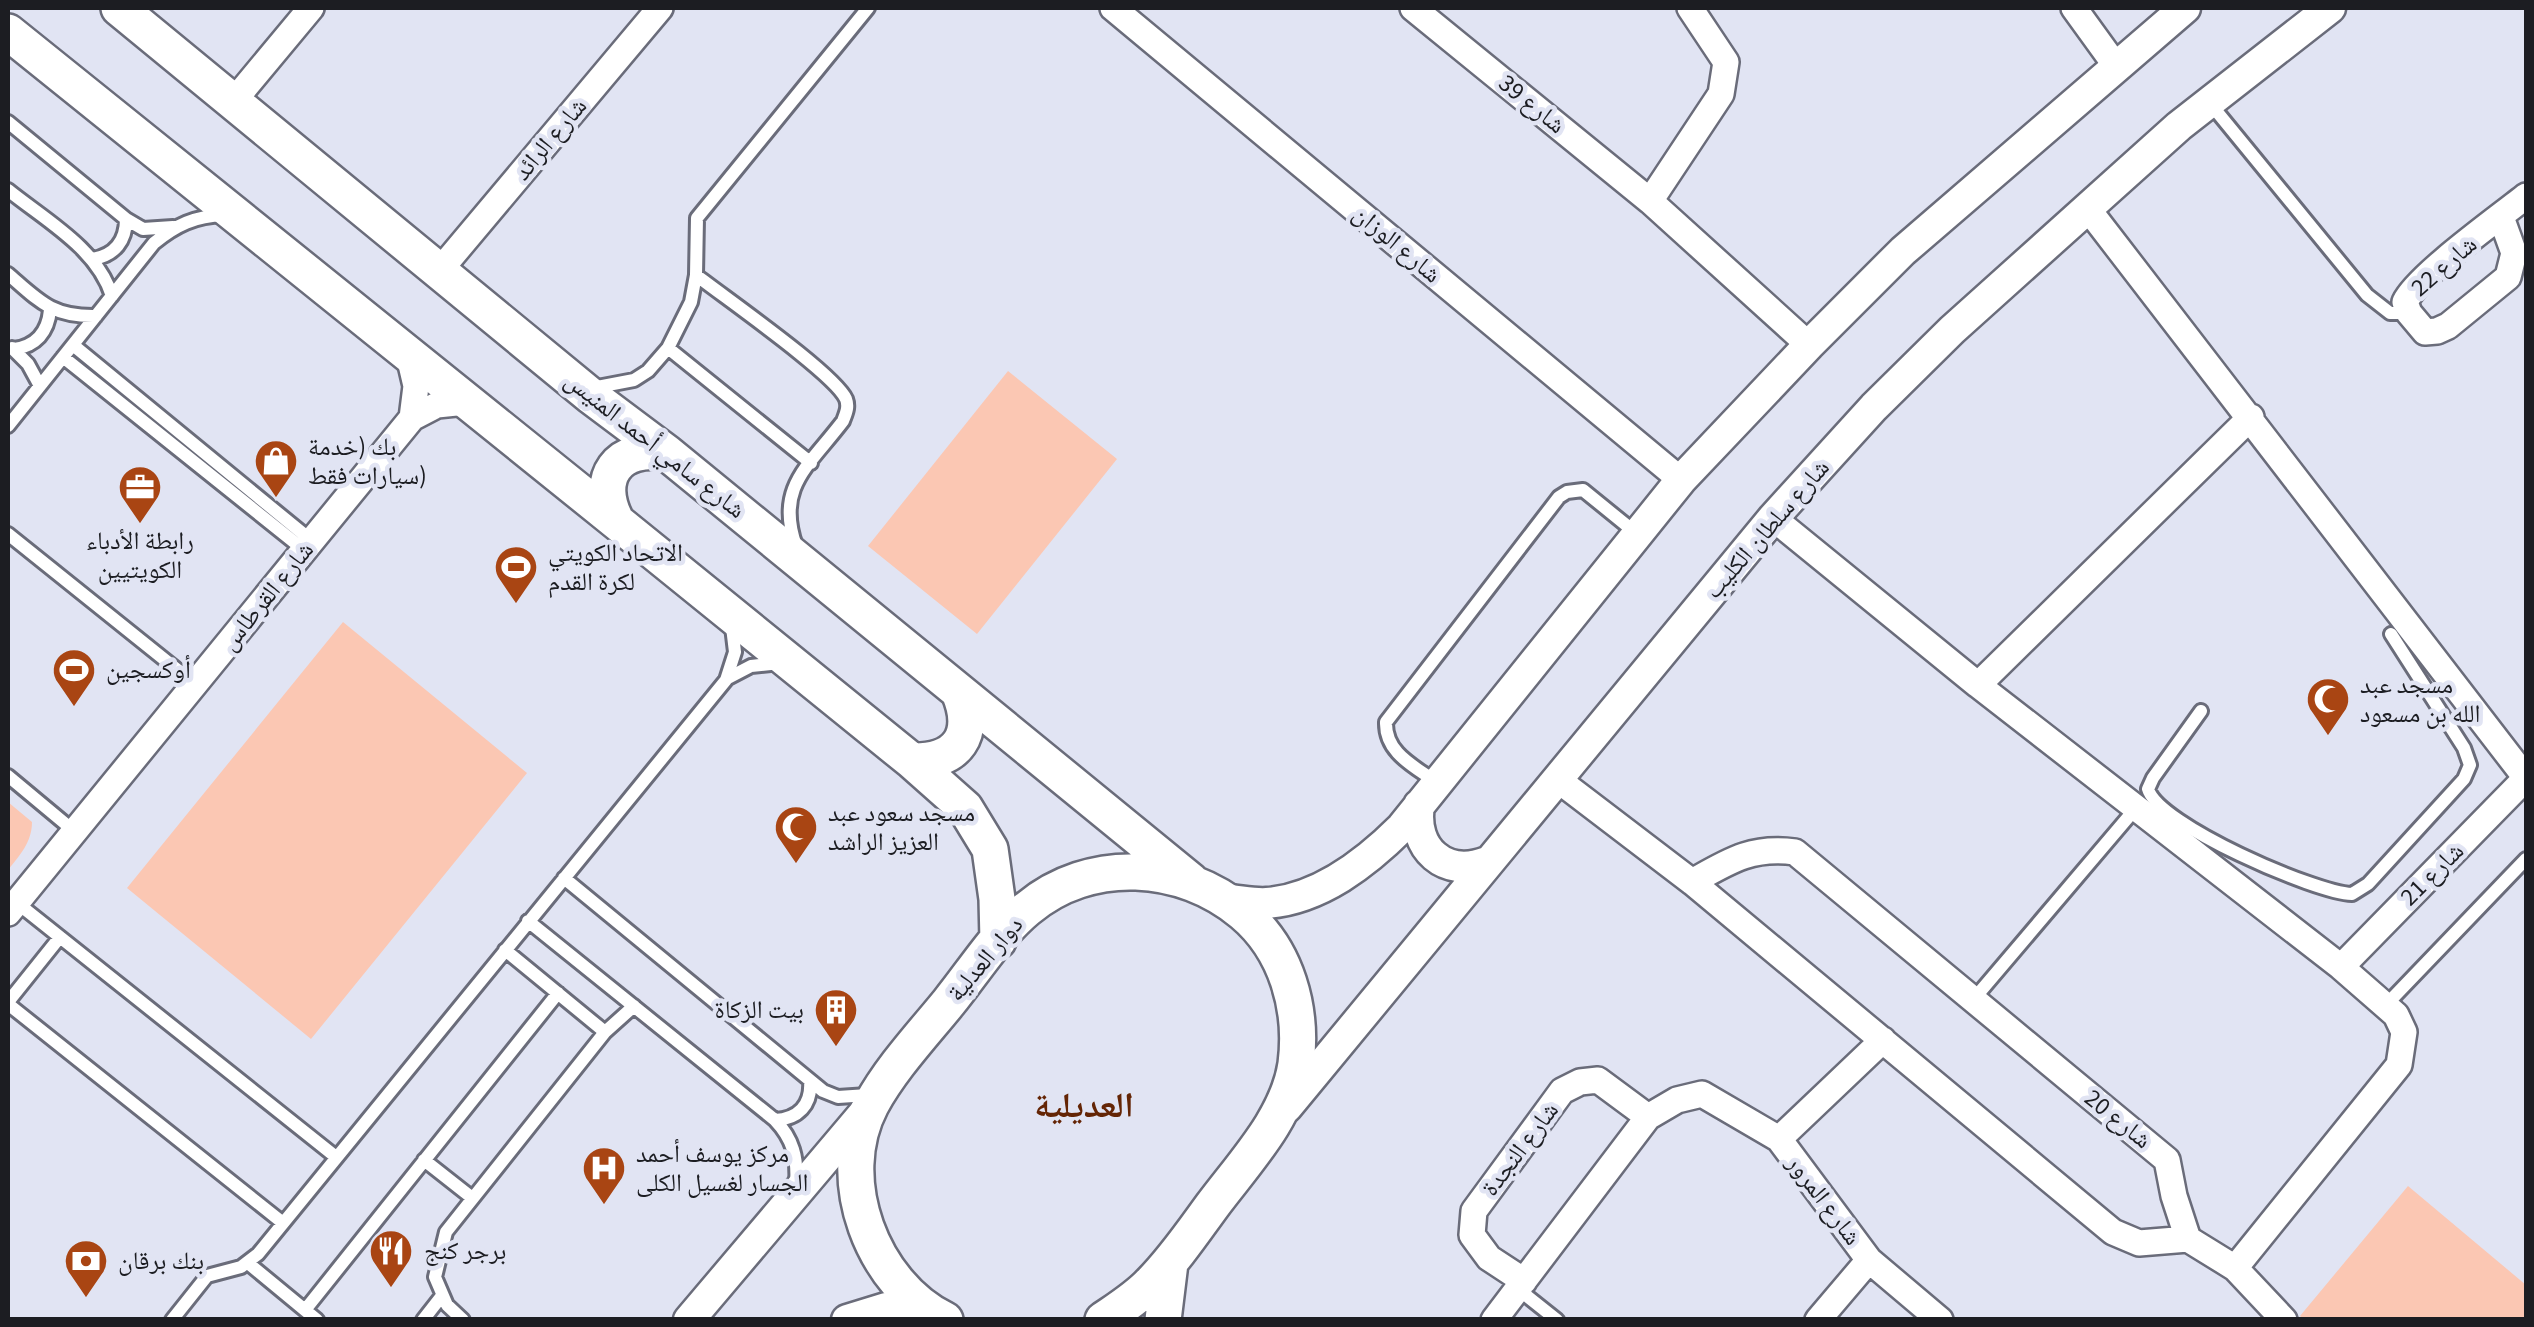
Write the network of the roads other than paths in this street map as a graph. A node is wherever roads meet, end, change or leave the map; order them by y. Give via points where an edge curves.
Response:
1 (120, 8) edge
2 (311, 8) edge
3 (660, 8) edge
4 (868, 8) edge
5 (1113, 8) edge
6 (1413, 8) edge
7 (1690, 8) edge
8 (2074, 8) edge
9 (2185, 8) edge
10 (2330, 8) edge
11 (8, 32) edge
12 (2116, 66) junction
13 (2209, 102) junction
14 (232, 103) junction
15 (8, 122) edge
16 (8, 190) edge
17 (2526, 196) edge
18 (1650, 200) junction
19 (2088, 209) junction
20 (234, 215) junction
21 (2502, 216) junction
22 (126, 220) junction
23 (174, 227) junction
24 (94, 259) junction
25 (440, 270) junction
26 (8, 274) edge
27 (696, 276) junction
28 (112, 296) junction
29 (50, 310) junction
30 (2409, 313) junction
31 (96, 316) junction
32 (1809, 344) junction
33 (73, 345) junction
34 (11, 347) edge
35 (668, 348) junction
36 (409, 356) junction
37 (64, 357) junction
38 (40, 386) junction
39 (583, 388) junction
40 (466, 402) junction
41 (15, 408) edge
42 (2252, 417) junction
43 (412, 418) junction
44 (8, 426) edge
45 (667, 452) junction
46 (811, 463) junction
47 (1681, 480) junction
48 (1773, 518) junction
49 (617, 522) junction
50 (8, 534) edge
51 (1638, 534) junction
52 (308, 546) junction
53 (802, 563) junction
54 (725, 611) junction
55 (2390, 634) dead end
56 (794, 665) junction
57 (726, 680) junction
58 (195, 684) junction
59 (1978, 685) junction
60 (960, 692) junction
61 (2202, 711) dead end
62 (912, 761) junction
63 (8, 776) edge
64 (1557, 779) junction
65 (1428, 794) junction
66 (2136, 808) junction
67 (74, 831) junction
68 (2196, 844) junction
69 (2526, 859) edge
70 (1487, 862) junction
71 (564, 878) junction
72 (1191, 880) junction
73 (1692, 882) junction
74 (1228, 900) junction
75 (12, 908) edge
76 (528, 922) junction
77 (60, 937) junction
78 (998, 940) junction
79 (506, 950) junction
80 (2340, 967) junction
81 (558, 993) junction
82 (1973, 1000) junction
83 (8, 1004) edge
84 (634, 1006) junction
85 (2385, 1006) junction
86 (605, 1032) junction
87 (1883, 1040) junction
88 (810, 1081) junction
89 (877, 1096) junction
90 (1648, 1117) junction
91 (775, 1120) junction
92 (1275, 1120) junction
93 (1778, 1139) junction
94 (336, 1158) junction
95 (424, 1160) junction
96 (796, 1194) junction
97 (472, 1197) junction
98 (283, 1223) junction
99 (2188, 1239) junction
100 (1868, 1260) junction
101 (248, 1263) junction
102 (1170, 1263) junction
103 (2235, 1268) junction
104 (1521, 1286) junction
105 (441, 1297) junction
106 (305, 1310) junction
107 (942, 1318) edge
108 (172, 1320) edge
109 (317, 1320) edge
110 (422, 1320) edge
111 (463, 1320) edge
112 (689, 1320) edge
113 (847, 1320) edge
114 (1103, 1320) edge
115 (1163, 1320) edge
116 (1494, 1320) edge
117 (1557, 1320) edge
118 (1818, 1320) edge
119 (1940, 1320) edge
120 (2284, 1320) edge

1 - 14 main road, شارع سامي أحمد المنيس
2 - 14 street
3 - 25 street, شارع الرائد
4 - 27 lane via 703,208 696,226
5 - 47 street, شارع الوزان
6 - 18 street, شارع 39
7 - 18 street via 1726,62 1721,94
8 - 12 street
9 - 12 street
10 - 13 street, شارع سلطان الكليب
11 - 20 main road
12 - 32 street via 1903,251
13 - 19 street, شارع سلطان الكليب
13 - 30 lane via 2367,295 2390,312
14 - 25 main road, شارع سامي أحمد المنيس
15 - 22 lane
16 - 24 lane
17 - 21 street, شارع 22
18 - 32 street, شارع 39
19 - 42 street, شارع 21
19 - 48 street, شارع سلطان الكليب via 1939,343
20 - 23 lane via 203,216
20 - 36 main road
21 - 30 street, شارع 22 via 2410,291
21 - 30 street, شارع 22 via 2514,253 2508,277 2437,332 2424,332
22 - 23 lane via 143,228
22 - 24 lane via 118,246
23 - 28 lane
24 - 28 lane
25 - 39 main road, شارع سامي أحمد المنيس
26 - 29 lane
27 - 35 lane
27 - 46 lane via 846,398 843,421
28 - 31 lane
29 - 31 lane
29 - 34 lane via 40,337 24,348
31 - 33 lane
32 - 47 street
33 - 37 lane
33 - 52 lane
34 - 38 lane
35 - 39 lane via 634,380
35 - 46 lane
36 - 40 main road
36 - 43 street via 416,386
37 - 38 lane
37 - 52 lane
38 - 41 lane
39 - 45 main road, شارع سامي أحمد المنيس
40 - 43 street via 437,404
40 - 49 main road
41 - 44 lane
42 - 59 street
42 - 80 street, شارع 21 via 2526,778
43 - 52 street, شارع القرطاس
45 - 49 main road via 629,454 614,467 608,504
45 - 53 main road, شارع سامي أحمد المنيس
46 - 53 lane via 787,508
47 - 51 street
48 - 59 street
48 - 64 street, شارع سلطان الكليب
49 - 54 main road
50 - 58 lane
51 - 65 street
51 - 65 lane via 1582,490 1559,497 1386,722 1391,746
52 - 58 street, شارع القرطاس
53 - 60 main road, شارع سامي أحمد المنيس
54 - 56 main road
54 - 57 lane via 735,652
55 - 68 lane via 2470,765 2368,884 2344,894
56 - 57 lane via 751,666
56 - 62 main road
57 - 71 lane
58 - 67 street, شارع القرطاس
59 - 66 street
60 - 62 main road via 968,712 953,752
60 - 72 main road, شارع سامي أحمد المنيس
61 - 68 lane via 2148,789
62 - 78 main road via 966,808 990,849
63 - 67 lane
64 - 70 street, شارع سلطان الكليب
64 - 73 street
65 - 70 street via 1418,833 1433,857 1460,868
65 - 74 street via 1382,847 1328,885 1268,903
66 - 68 street
66 - 82 lane
67 - 75 street, شارع القرطاس
68 - 80 street
69 - 85 lane
70 - 92 street, شارع سلطان الكليب
71 - 76 lane
71 - 88 lane
72 - 74 main road, دوار العدلية
72 - 78 main road, دوار العدلية via 1105,872 1027,909
73 - 82 street, شارع 20 via 1736,857 1769,848 1795,852
73 - 87 street
74 - 92 main road, دوار العدلية via 1267,939 1294,1001 1295,1070
75 - 77 lane
76 - 79 lane
76 - 84 lane
77 - 83 lane
77 - 94 lane
78 - 89 main road, دوار العدلية
79 - 81 lane
79 - 94 lane
80 - 85 street
81 - 86 lane
81 - 95 lane
82 - 99 street, شارع 20 via 2167,1160
83 - 98 lane
84 - 86 lane
84 - 91 lane
85 - 103 street via 2404,1032 2399,1065
86 - 97 lane
87 - 93 street, شارع المرور
87 - 99 street via 2113,1232 2138,1243
88 - 89 lane via 822,1091
88 - 91 lane via 799,1113
89 - 96 street
89 - 107 main road, دوار العدلية via 857,1164 864,1223 893,1276
90 - 93 street, شارع المرور via 1702,1094
90 - 104 street
90 - 104 street, شارع النجدة via 1598,1080 1562,1091 1474,1210 1472,1235
91 - 96 lane via 793,1147
92 - 102 main road, دوار العدلية
93 - 100 street, شارع المرور
94 - 98 lane
95 - 97 lane
95 - 106 lane
96 - 112 street
97 - 105 lane via 440,1250 435,1277
98 - 101 lane
99 - 103 street
100 - 118 street, شارع المرور
100 - 119 street, شارع المرور
101 - 106 lane
101 - 108 lane via 207,1276
102 - 114 main road, دوار العدلية
102 - 115 main road
103 - 120 street
104 - 116 street
104 - 117 lane
105 - 110 lane
105 - 111 lane
106 - 109 lane
107 - 113 street via 886,1308

